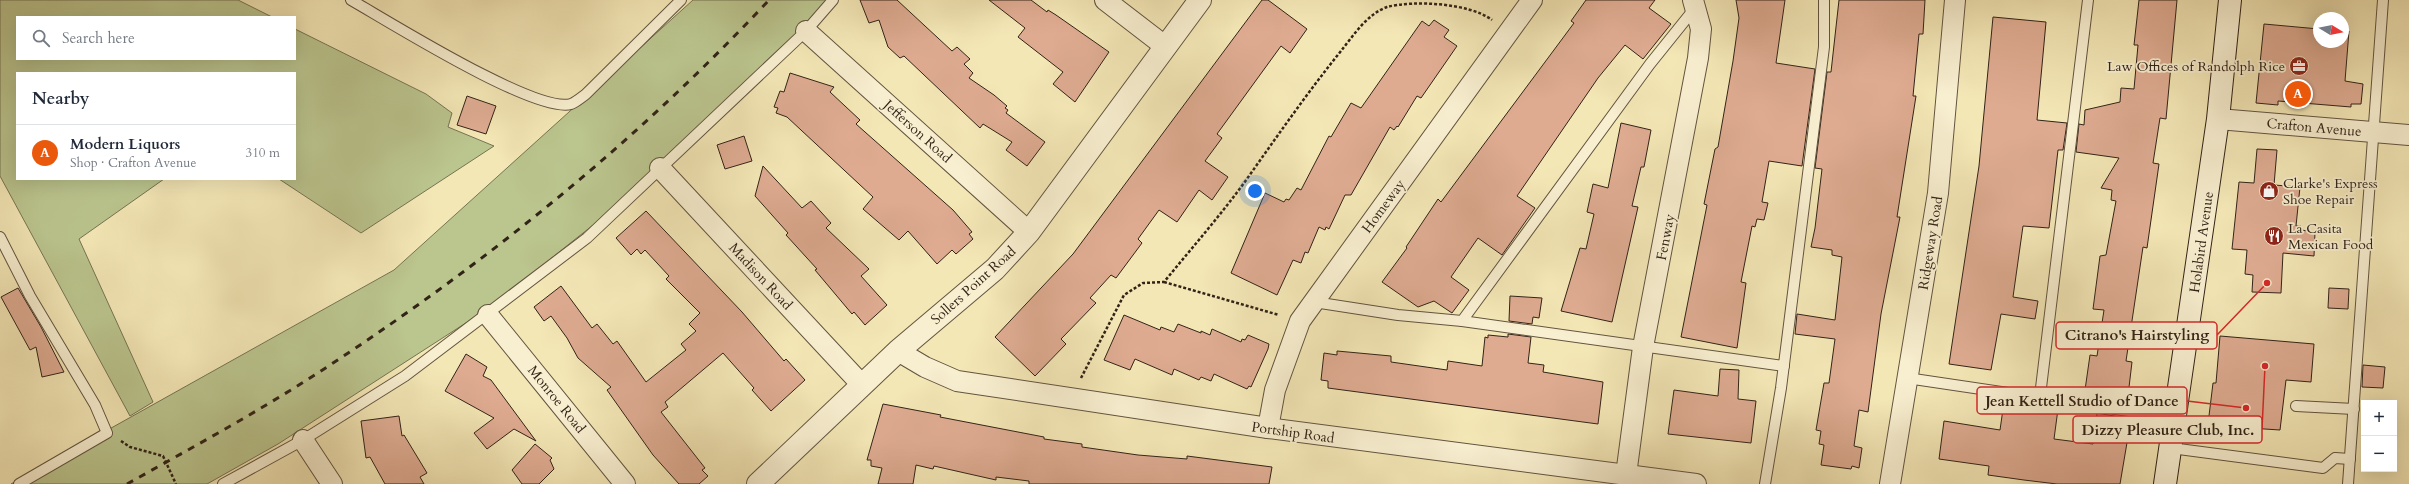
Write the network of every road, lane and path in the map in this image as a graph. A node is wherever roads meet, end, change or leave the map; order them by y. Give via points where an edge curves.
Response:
1 (351, 0) edge
2 (681, 0) edge
3 (833, 0) edge
4 (1105, 0) edge
5 (1200, 0) edge
6 (1532, 0) edge
7 (1824, 0) edge
8 (1955, 0) edge
9 (2088, 0) edge
10 (2230, 0) edge
11 (2383, 0) edge
12 (1695, 3) edge
13 (806, 31) junction
14 (1509, 32) junction
15 (1166, 47) junction
16 (2218, 119) junction
17 (2372, 133) junction
18 (2409, 135) edge
19 (660, 168) junction
20 (1029, 232) junction
21 (0, 237) edge
22 (4, 254) edge
23 (1164, 282) junction
24 (1314, 302) junction
25 (488, 315) junction
26 (1300, 321) junction
27 (1462, 321) junction
28 (1643, 347) junction
29 (898, 351) junction
30 (1784, 366) junction
31 (1908, 378) junction
32 (862, 385) junction
33 (2040, 396) junction
34 (1070, 400) junction
35 (2296, 406) dead end
36 (2354, 408) junction
37 (2176, 418) junction
38 (1268, 428) junction
39 (107, 433) junction
40 (303, 440) junction
41 (2170, 448) junction
42 (2350, 459) junction
43 (1626, 475) junction
44 (18, 484) edge
45 (176, 484) edge
46 (223, 484) edge
47 (332, 484) edge
48 (625, 484) edge
49 (758, 484) edge
50 (1696, 484) edge
51 (1765, 484) edge
52 (1890, 484) edge
53 (2165, 484) edge
54 (2348, 484) edge

1 - 2 lane via 479,73 542,102 571,104 586,94
3 - 13 lane
4 - 15 street
5 - 15 street, Sollers Point Road
6 - 14 street, Homeway
7 - 30 lane via 1824,47
8 - 31 street, Ridgeway Road via 1938,193
9 - 33 lane
10 - 16 street, Holabird Avenue
11 - 17 lane
12 - 27 lane
12 - 28 street, Fenway via 1701,29 1698,58
13 - 19 lane
13 - 20 street, Jefferson Road
14 - 23 path via 1485,14 1463,7 1408,4 1386,7 1372,16 1356,31 1314,83 1243,184
14 - 24 street, Homeway
15 - 20 street, Sollers Point Road
16 - 17 street, Crafton Avenue
16 - 37 street, Holabird Avenue
17 - 18 street, Crafton Avenue
17 - 36 lane
19 - 25 lane via 587,238
19 - 32 street, Madison Road
20 - 29 street, Sollers Point Road via 995,268
21 - 22 lane
22 - 39 lane via 95,405
23 - 26 path
23 - 34 path via 1143,283 1124,296
24 - 26 street, Homeway
24 - 27 lane via 1398,315
25 - 40 lane via 405,376
25 - 48 street, Monroe Road
26 - 38 street, Homeway via 1275,390
27 - 28 lane
28 - 30 lane
28 - 43 street, Fenway
29 - 32 street, Sollers Point Road
29 - 34 street, Portship Road via 925,367 957,381
30 - 51 lane
31 - 33 lane
31 - 52 street, Ridgeway Road
32 - 49 street, Sollers Point Road
33 - 37 lane
34 - 38 street, Portship Road
35 - 36 lane
36 - 42 lane
37 - 41 street, Holabird Avenue
38 - 43 street, Portship Road
39 - 44 lane
39 - 45 path via 130,447 163,456
40 - 46 lane
40 - 47 street
41 - 42 lane via 2323,468 2335,458
41 - 53 street, Holabird Avenue
42 - 54 lane
43 - 50 street, Portship Road

